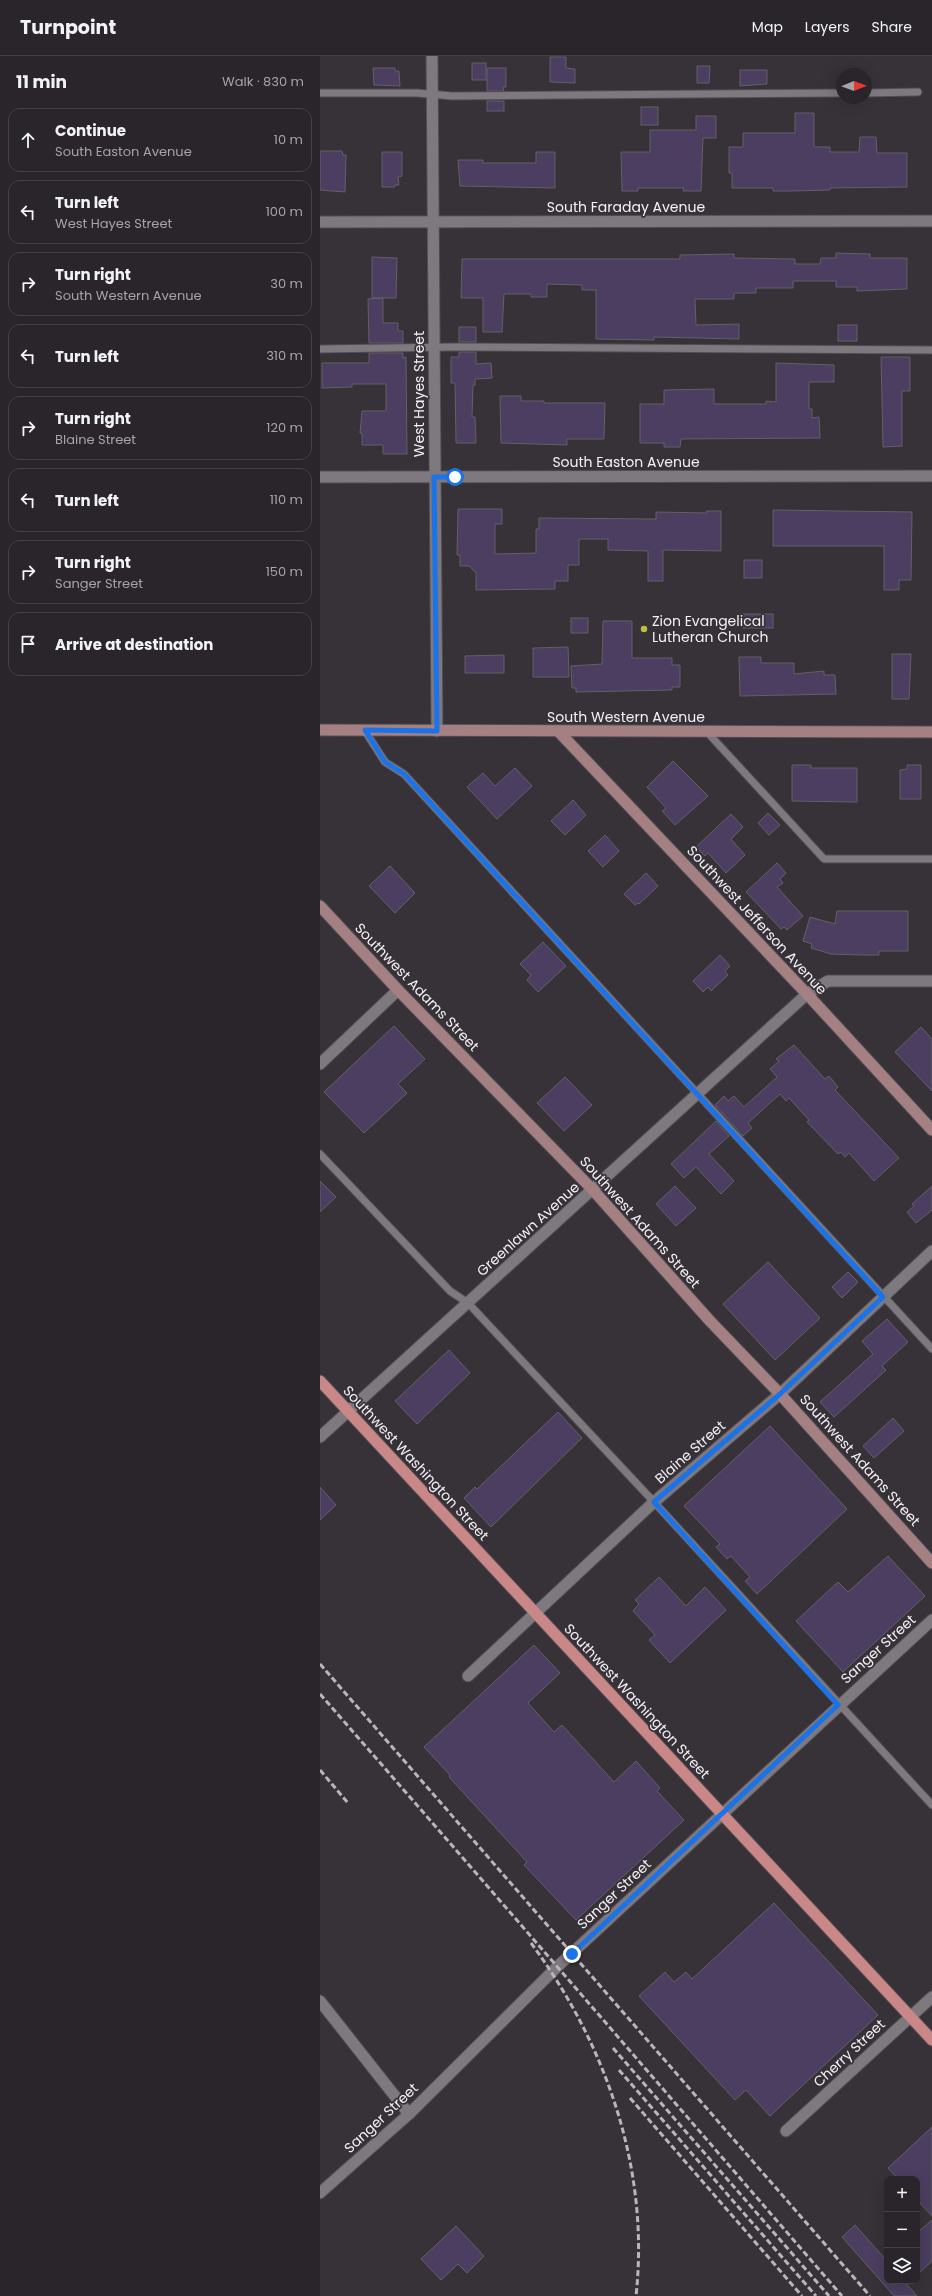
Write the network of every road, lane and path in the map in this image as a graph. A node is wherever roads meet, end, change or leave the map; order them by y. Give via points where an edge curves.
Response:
1 (432, 56) edge
2 (918, 92) dead end
3 (320, 93) edge
4 (836, 93) edge
5 (872, 93) edge
6 (432, 94) junction
7 (932, 221) edge
8 (320, 222) edge
9 (433, 222) junction
10 (434, 348) junction
11 (320, 349) edge
12 (932, 350) edge
13 (932, 476) edge
14 (434, 477) junction
15 (320, 478) edge
16 (320, 730) edge
17 (365, 730) junction
18 (437, 731) junction
19 (558, 732) junction
20 (707, 732) junction
21 (932, 732) edge
22 (932, 859) edge
23 (320, 906) edge
24 (932, 981) edge
25 (398, 990) junction
26 (807, 994) junction
27 (320, 1064) edge
28 (698, 1094) junction
29 (932, 1130) edge
30 (320, 1154) edge
31 (594, 1190) junction
32 (932, 1251) edge
33 (883, 1297) junction
34 (468, 1303) junction
35 (932, 1349) edge
36 (320, 1381) edge
37 (780, 1394) junction
38 (348, 1412) junction
39 (320, 1437) edge
40 (654, 1502) junction
41 (932, 1564) edge
42 (536, 1614) junction
43 (932, 1620) edge
44 (468, 1676) dead end
45 (838, 1705) junction
46 (932, 1805) edge
47 (721, 1815) junction
48 (932, 1997) edge
49 (320, 2001) edge
50 (910, 2017) junction
51 (932, 2040) edge
52 (409, 2114) junction
53 (786, 2131) dead end
54 (320, 2193) edge

1 - 6 street, West Hayes Street
2 - 5 lane
3 - 6 lane
4 - 6 lane via 452,96
6 - 9 street, West Hayes Street
7 - 9 street, South Faraday Avenue
8 - 9 street, South Faraday Avenue
9 - 10 street, West Hayes Street
10 - 11 lane
10 - 12 lane
10 - 14 street, West Hayes Street
13 - 14 street, South Easton Avenue
14 - 15 street, South Easton Avenue
14 - 18 street, West Hayes Street
16 - 17 main road, South Western Avenue
17 - 18 main road, South Western Avenue
17 - 28 lane via 385,762 404,774
18 - 19 main road, South Western Avenue
19 - 20 main road, South Western Avenue
19 - 26 main road, Southwest Jefferson Avenue
20 - 21 main road, South Western Avenue
20 - 22 lane via 824,859
23 - 25 main road, Southwest Adams Street
24 - 26 street, Greenlawn Avenue via 828,982
25 - 27 street
25 - 31 main road, Southwest Adams Street
26 - 28 street, Greenlawn Avenue
26 - 29 main road, Southwest Jefferson Avenue
28 - 31 street, Greenlawn Avenue
28 - 33 lane
30 - 34 lane via 450,1291
31 - 34 street, Greenlawn Avenue
31 - 37 main road, Southwest Adams Street via 710,1321
32 - 33 street, Blaine Street
33 - 35 lane
33 - 37 street, Blaine Street
34 - 38 street, Greenlawn Avenue
34 - 40 lane
36 - 38 main road, Southwest Washington Street
37 - 40 street, Blaine Street
37 - 41 main road, Southwest Adams Street
38 - 39 street, Greenlawn Avenue
38 - 42 main road, Southwest Washington Street
40 - 42 street, Blaine Street
40 - 45 lane
42 - 44 street, Blaine Street
42 - 47 main road, Southwest Washington Street
43 - 45 street, Sanger Street
45 - 46 lane
45 - 47 street, Sanger Street
47 - 50 main road, Southwest Washington Street
47 - 52 street, Sanger Street via 558,1966
48 - 50 street, Cherry Street
49 - 52 street
50 - 51 main road, Southwest Washington Street
50 - 53 street, Cherry Street
52 - 54 street, Sanger Street

